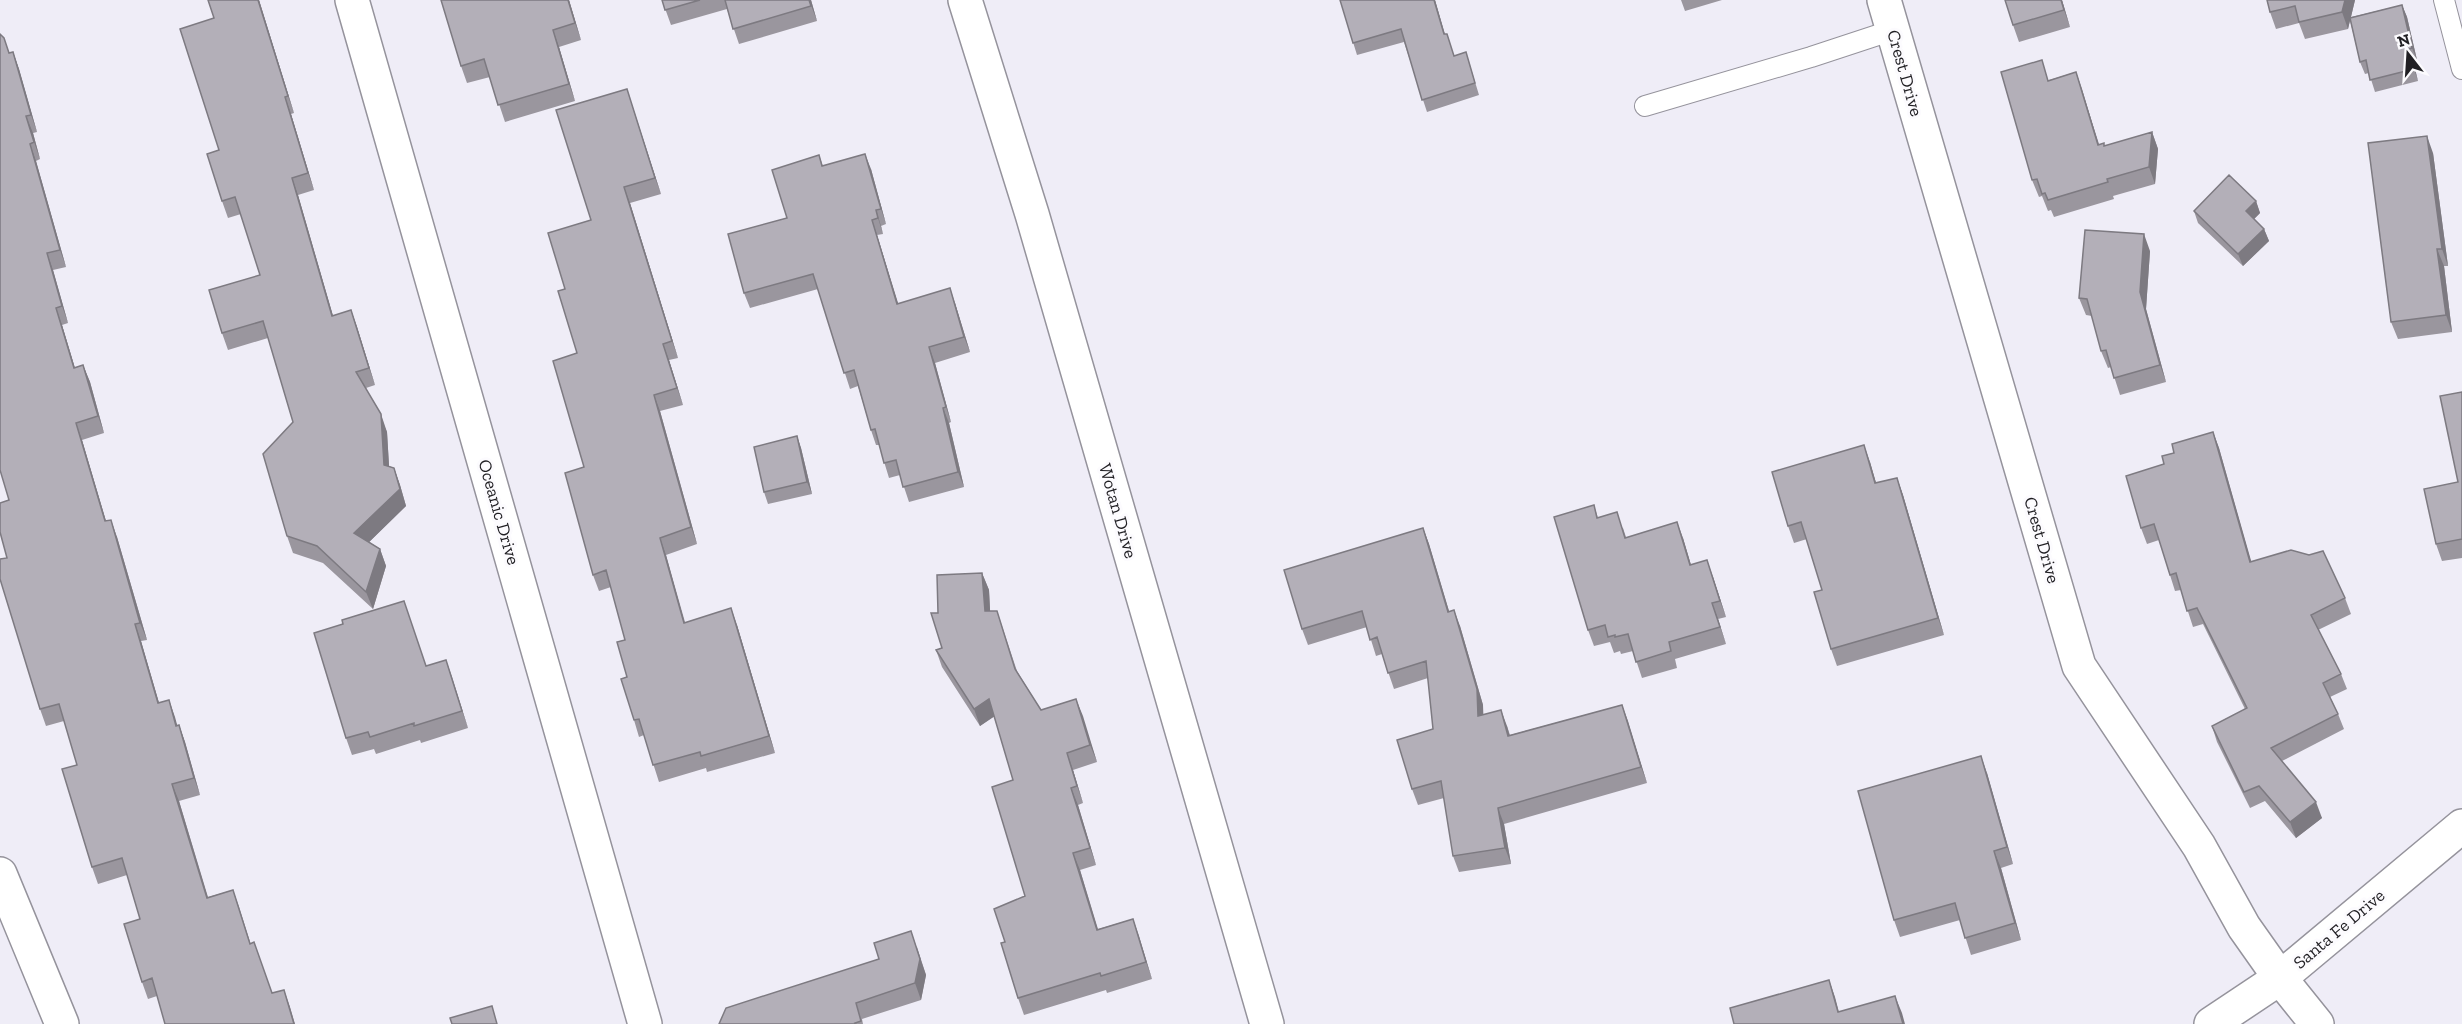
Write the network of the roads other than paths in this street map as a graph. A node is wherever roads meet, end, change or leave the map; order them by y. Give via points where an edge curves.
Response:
1 (352, 0) edge
2 (965, 0) edge
3 (2444, 0) edge
4 (1888, 15) edge
5 (2462, 69) edge
6 (1645, 106) dead end
7 (2462, 826) edge
8 (0, 874) edge
9 (2280, 978) junction
10 (62, 1024) edge
11 (645, 1024) edge
12 (1267, 1024) edge
13 (2211, 1024) edge
14 (2317, 1024) edge

1 - 11 street, Oceanic Drive
2 - 12 street, Wotan Drive via 1032,214
3 - 5 lane
4 - 6 lane
4 - 9 street, Crest Drive via 2079,666 2199,846 2244,927
7 - 9 street, Santa Fe Drive
8 - 10 street
9 - 13 street, Santa Fe Drive
9 - 14 street, Crest Drive

